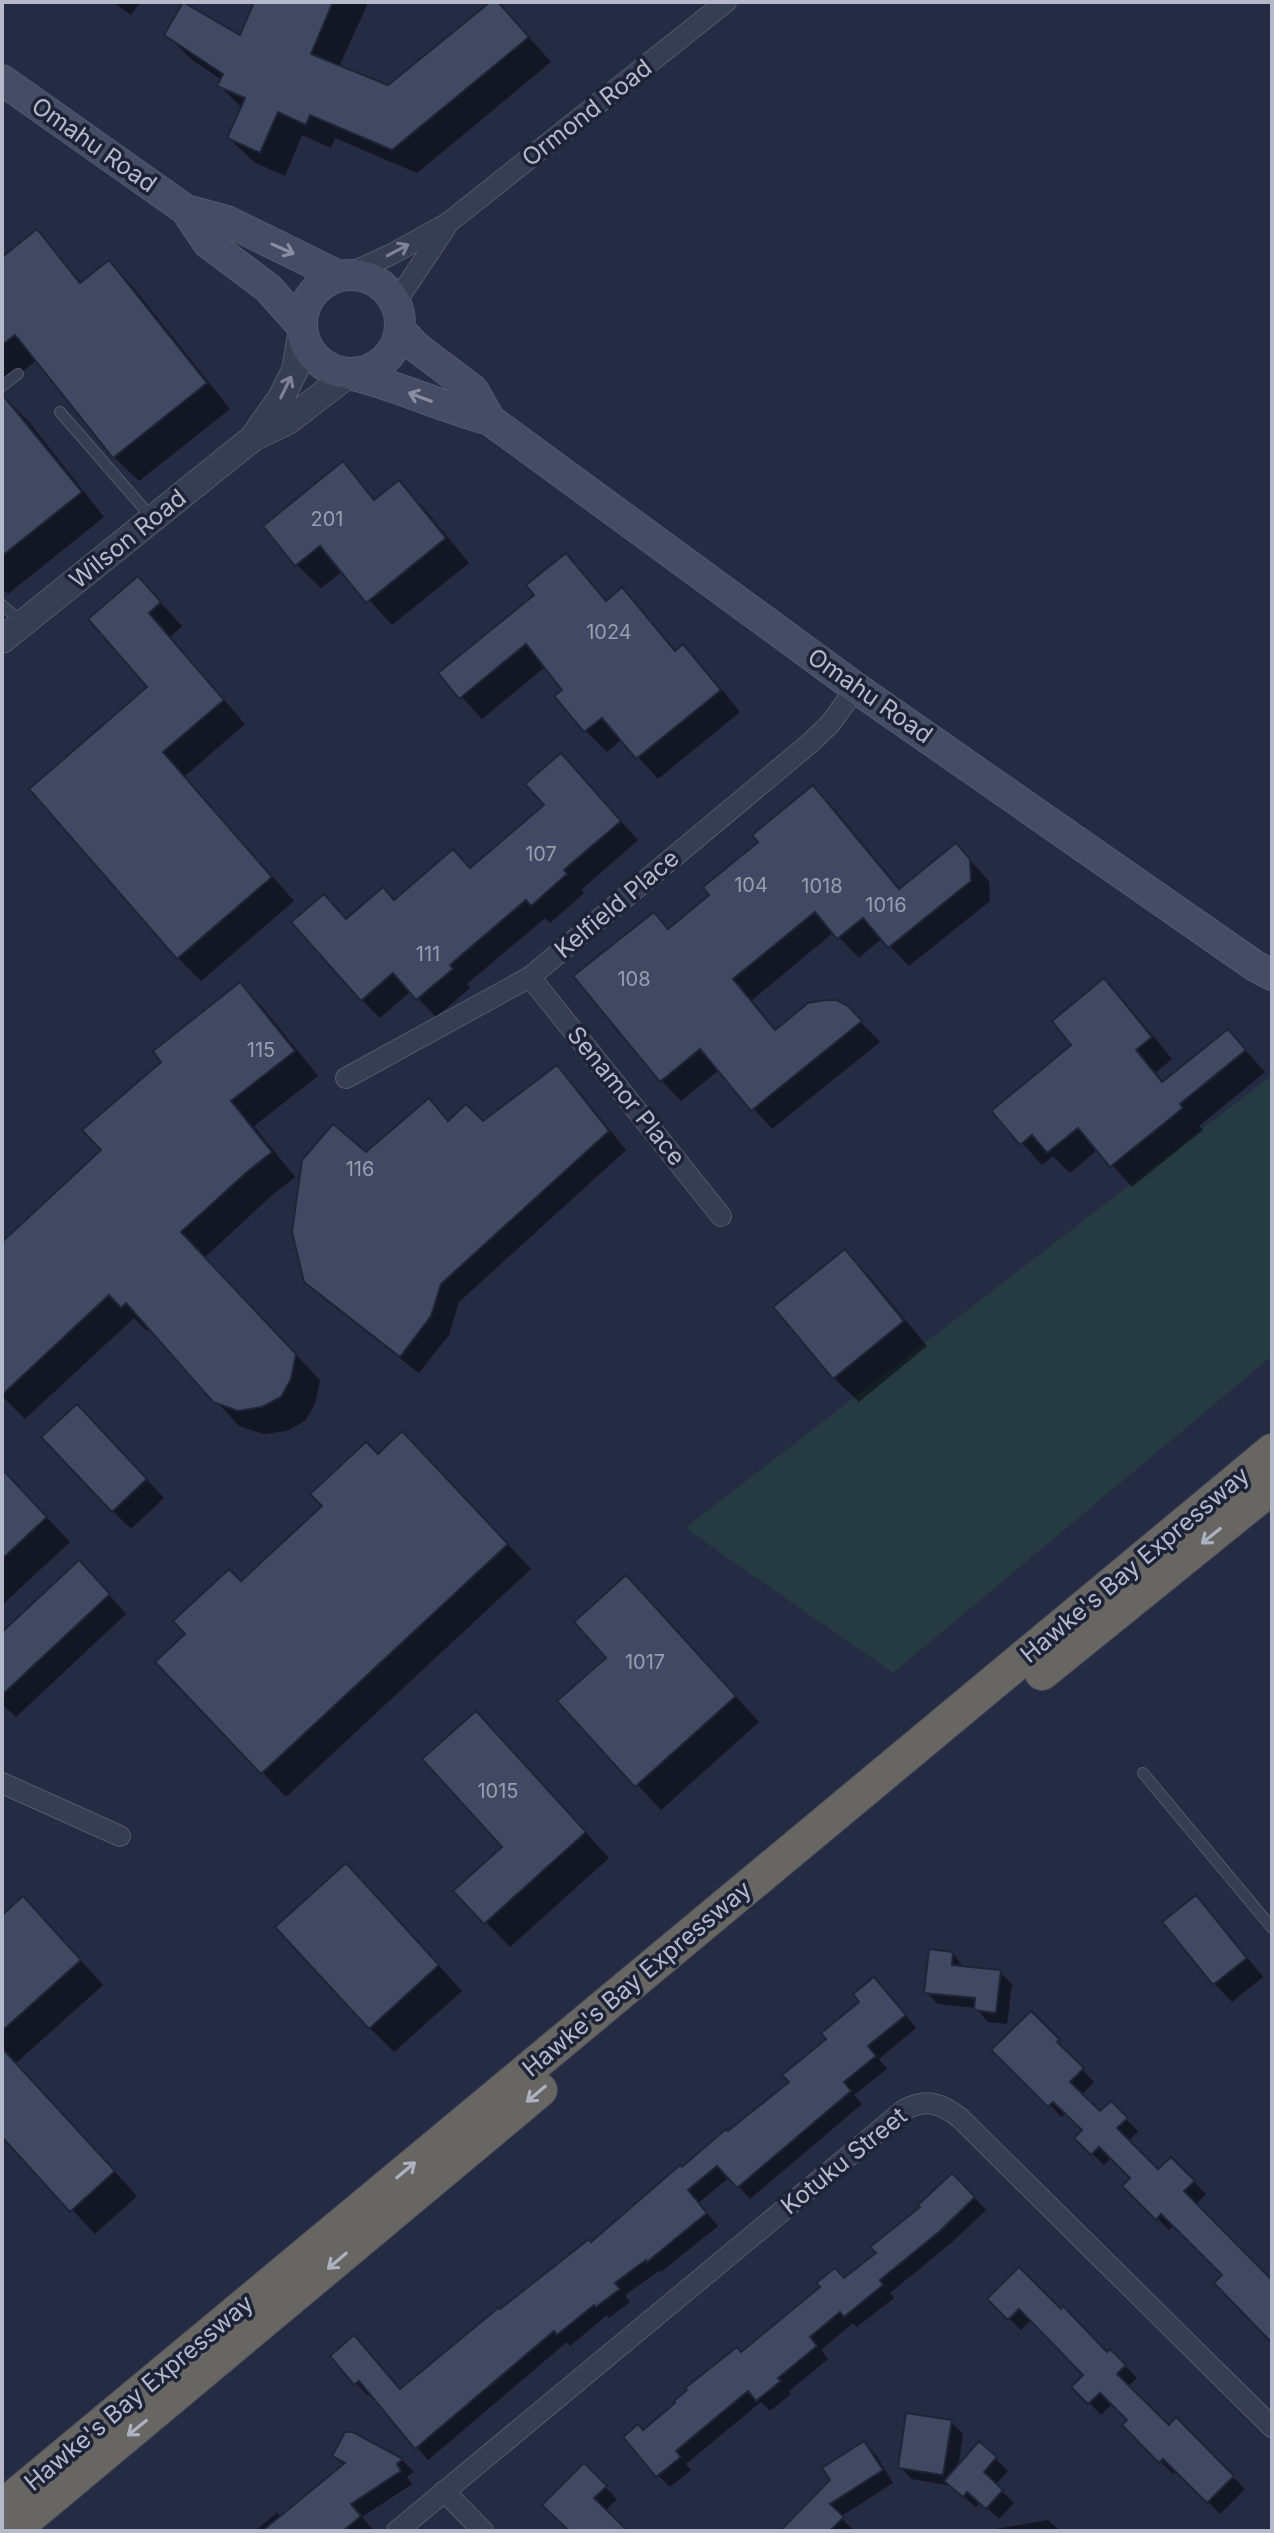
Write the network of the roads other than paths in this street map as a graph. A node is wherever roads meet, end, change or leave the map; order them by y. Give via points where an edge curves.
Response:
1 (726, 2) edge
2 (2, 80) edge
3 (186, 210) junction
4 (448, 223) junction
5 (342, 275) junction
6 (398, 316) junction
7 (302, 327) junction
8 (18, 374) dead end
9 (350, 374) junction
10 (2, 386) edge
11 (60, 412) dead end
12 (490, 420) junction
13 (253, 438) junction
14 (153, 519) junction
15 (2, 605) edge
16 (23, 623) junction
17 (2, 640) edge
18 (856, 688) junction
19 (1266, 975) edge
20 (530, 977) junction
21 (346, 1078) dead end
22 (721, 1216) dead end
23 (1272, 1451) edge
24 (1272, 1487) edge
25 (1143, 1773) dead end
26 (2, 1783) edge
27 (120, 1836) dead end
28 (1272, 1928) edge
29 (1272, 2427) edge
30 (444, 2491) junction
31 (2, 2507) edge
32 (12, 2531) edge
33 (397, 2531) edge
34 (483, 2531) edge

1 - 4 street, Ormond Road
2 - 3 main road, Omahu Road
3 -> 5 main road, Omahu Road via 227,221
3 - 7 main road, Omahu Road via 208,243 268,288
5 -> 4 street, Ormond Road
4 - 6 street, Ormond Road
5 - 6 main road via 375,280 388,290
5 - 7 main road via 312,293
6 - 9 main road via 397,345 378,366
6 - 12 main road, Omahu Road via 416,347 473,390
7 - 9 main road via 312,355 335,371
13 -> 7 street, Wilson Road via 295,370
8 - 10 lane
12 -> 9 main road, Omahu Road
9 - 13 street, Wilson Road via 288,421
11 - 14 lane
12 - 18 main road, Omahu Road
13 - 14 street, Wilson Road
14 - 16 street, Wilson Road
15 - 16 lane
16 - 17 street, Wilson Road
18 - 19 main road, Omahu Road
18 - 20 street, Kelfield Place via 809,744
20 - 21 street, Kelfield Place
20 - 22 street, Senamor Place
31 -> 23 highway, Hawke's Bay Expressway
24 -> 32 highway, Hawke's Bay Expressway via 873,1810
25 - 28 lane
26 - 27 street
29 - 30 street, Kotuku Street via 960,2118 931,2102 916,2103
30 - 33 street, Kotuku Street
30 - 34 street

